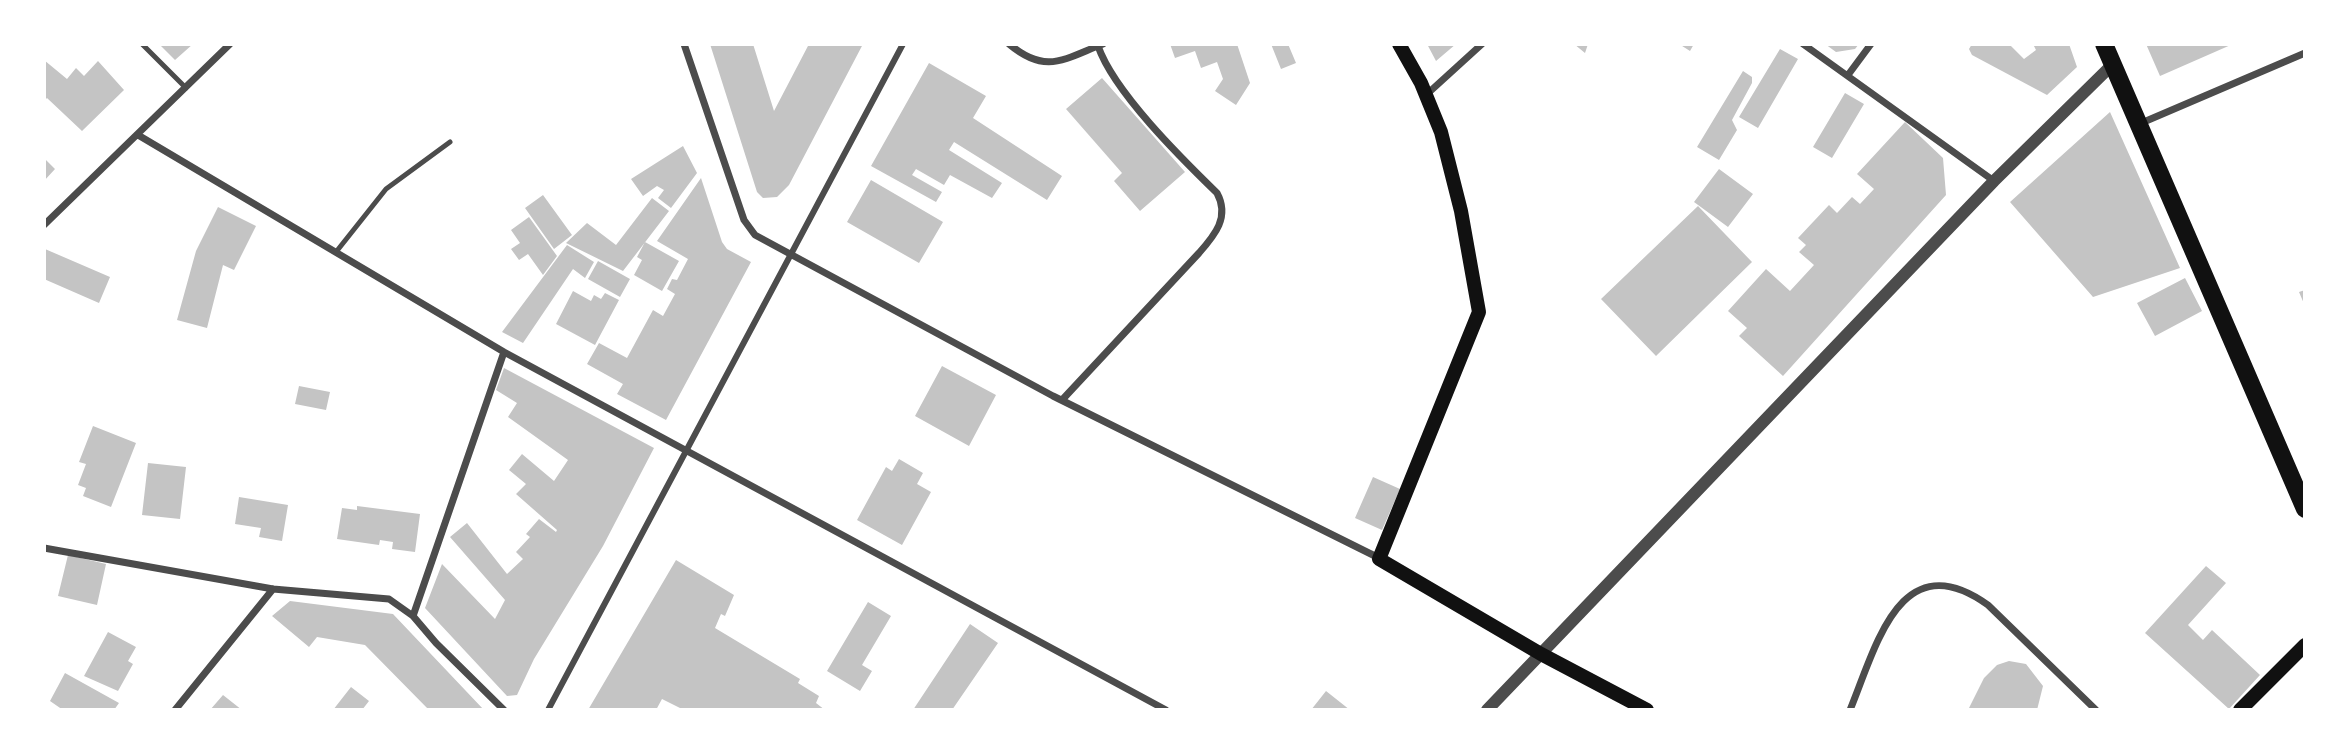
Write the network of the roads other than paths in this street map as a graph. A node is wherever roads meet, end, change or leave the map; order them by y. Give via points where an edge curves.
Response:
1 (142, 44) edge
2 (230, 44) edge
3 (684, 44) edge
4 (903, 44) edge
5 (1009, 44) edge
6 (1399, 44) edge
7 (1482, 44) edge
8 (1803, 44) edge
9 (1871, 44) edge
10 (2104, 44) edge
11 (1101, 45) edge
12 (2305, 53) edge
13 (2112, 65) junction
14 (1848, 75) junction
15 (186, 88) junction
16 (1426, 96) junction
17 (2138, 124) junction
18 (138, 135) junction
19 (450, 142) dead end
20 (1994, 181) junction
21 (44, 225) edge
22 (336, 252) junction
23 (789, 255) junction
24 (504, 352) junction
25 (1062, 400) junction
26 (685, 450) junction
27 (2305, 509) edge
28 (44, 548) edge
29 (1379, 559) junction
30 (272, 589) junction
31 (413, 617) junction
32 (2305, 645) edge
33 (1541, 654) junction
34 (175, 710) edge
35 (504, 710) edge
36 (548, 710) edge
37 (1166, 710) edge
38 (1487, 710) edge
39 (1647, 710) edge
40 (1850, 710) edge
41 (2096, 710) edge
42 (2240, 710) edge

1 - 15 lane
2 - 15 street
3 - 23 street via 744,220 755,235
4 - 23 street
5 - 11 street via 1046,63
6 - 16 main road
7 - 16 street
8 - 14 street
9 - 14 street
10 - 13 main road
11 - 25 street via 1109,69 1140,110 1217,193 1223,214 1208,243
12 - 17 street
13 - 17 main road
13 - 20 street
14 - 20 street
15 - 18 street
16 - 29 main road via 1441,132 1461,211 1479,312
17 - 27 main road
18 - 21 street
18 - 22 street
19 - 22 lane via 386,189
20 - 33 street
22 - 24 street
23 - 25 street
23 - 26 street
24 - 26 street
24 - 31 street
25 - 29 street
26 - 36 street
26 - 37 street
28 - 30 street
29 - 33 main road
30 - 31 street via 374,595 396,602
30 - 34 street
31 - 35 street
32 - 42 main road
33 - 38 street
33 - 39 main road
40 - 41 street via 1885,623 1899,604 1923,588 1943,583 1968,590 1988,605

